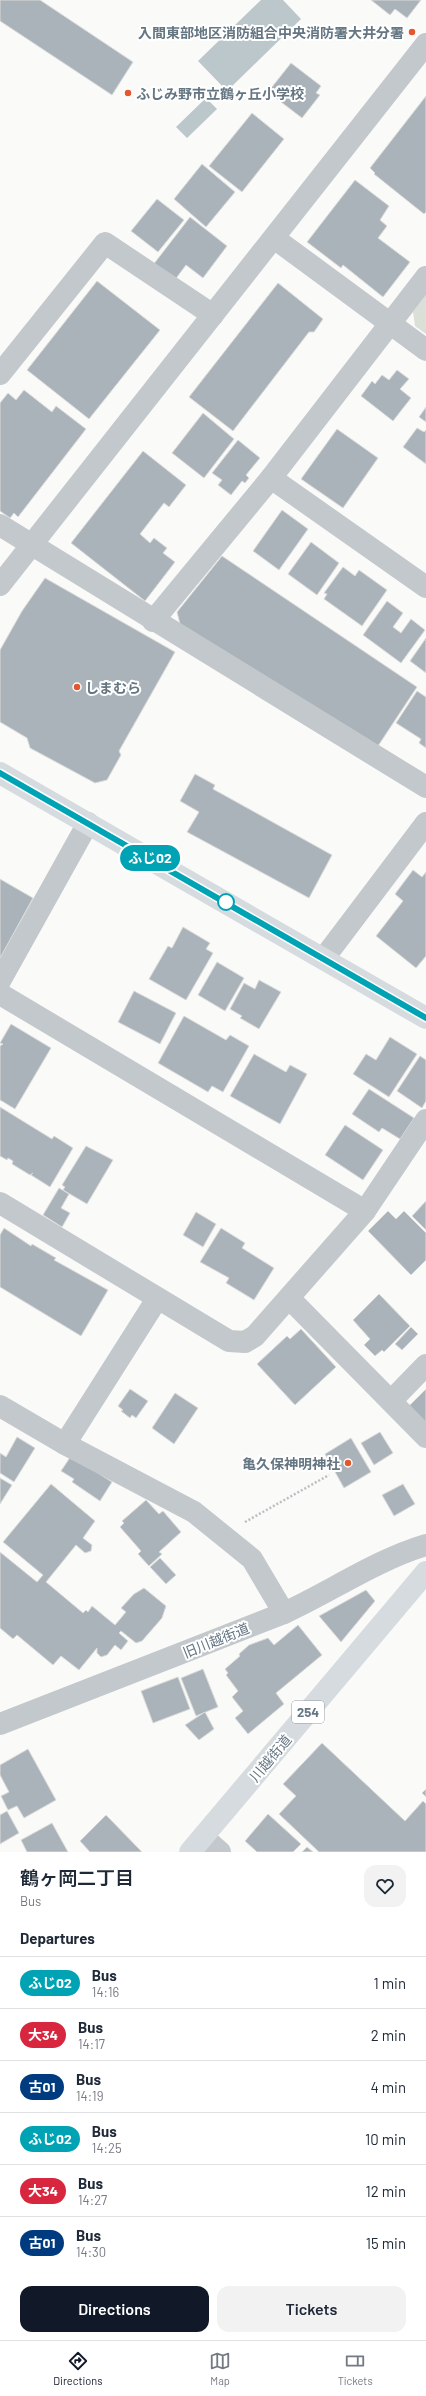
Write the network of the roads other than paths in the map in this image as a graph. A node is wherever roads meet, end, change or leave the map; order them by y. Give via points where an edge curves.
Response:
1 (426, 44) edge
2 (274, 238) junction
3 (426, 277) edge
4 (213, 315) junction
5 (391, 325) junction
6 (426, 350) edge
7 (0, 374) edge
8 (271, 478) junction
9 (0, 525) edge
10 (31, 545) junction
11 (0, 585) edge
12 (426, 587) edge
13 (153, 621) junction
14 (0, 773) edge
15 (426, 787) edge
16 (88, 823) junction
17 (426, 823) edge
18 (324, 958) junction
19 (0, 981) edge
20 (0, 994) edge
21 (426, 1018) edge
22 (426, 1120) edge
23 (0, 1203) edge
24 (365, 1211) junction
25 (289, 1298) junction
26 (157, 1299) junction
27 (426, 1365) edge
28 (391, 1401) junction
29 (0, 1406) edge
30 (426, 1437) edge
31 (65, 1444) junction
32 (426, 1545) edge
33 (426, 1572) edge
34 (284, 1613) junction
35 (0, 1724) edge
36 (197, 1844) edge
37 (220, 1852) edge

1 - 2 street
2 - 4 street
2 - 5 street
3 - 5 street
4 - 7 street via 105,243
4 - 10 street
5 - 6 street
5 - 8 street
8 - 12 street
8 - 13 street
9 - 10 street
10 - 11 street
10 - 13 street
13 - 15 street
14 - 16 main road
16 - 18 main road
16 - 19 street
17 - 18 street
18 - 21 main road
20 - 24 street
22 - 24 street
23 - 26 street
24 - 25 street
25 - 26 street via 255,1336 245,1342 229,1341
25 - 28 street
26 - 31 street
27 - 28 street
28 - 30 street
29 - 31 street
31 - 34 street via 194,1512 252,1559
32 - 34 street, 旧川越街道 via 399,1553
33 - 36 main road, 川越街道 / 254
34 - 35 street, 旧川越街道
36 - 37 street

